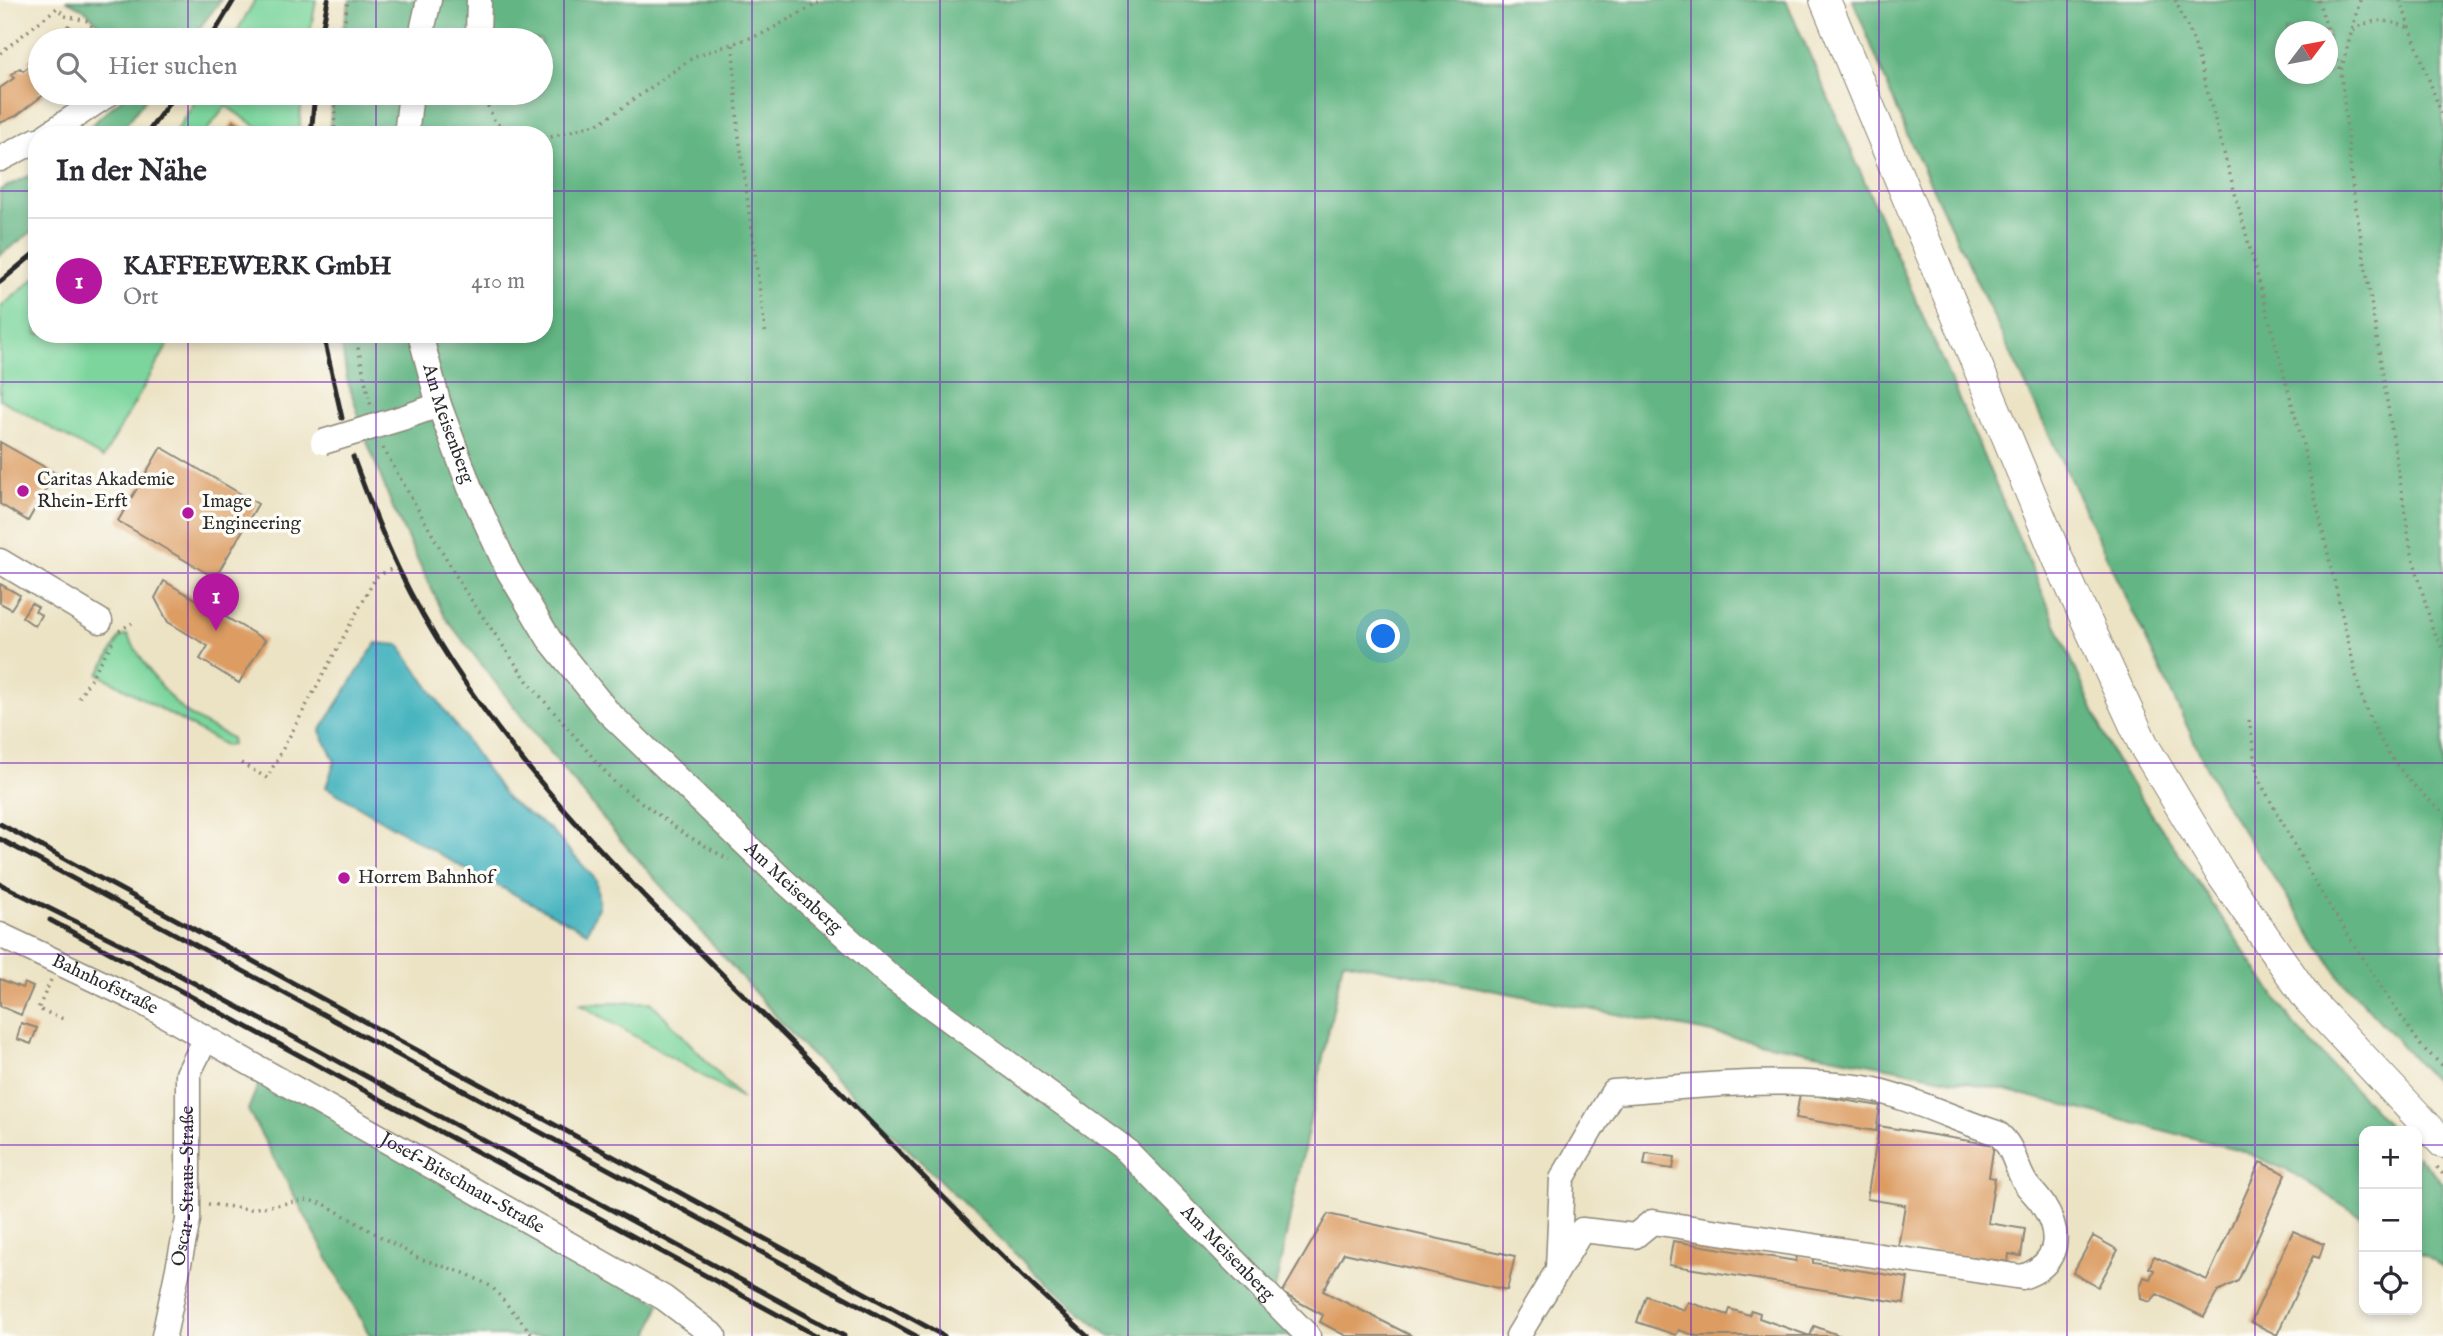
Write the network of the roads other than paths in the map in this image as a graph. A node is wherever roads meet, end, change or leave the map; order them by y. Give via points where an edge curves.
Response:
1 (429, 0) edge
2 (479, 0) edge
3 (1825, 0) edge
4 (423, 28) edge
5 (478, 28) edge
6 (92, 105) edge
7 (410, 105) edge
8 (60, 126) edge
9 (407, 126) edge
10 (28, 145) edge
11 (0, 159) edge
12 (422, 343) edge
13 (439, 405) junction
14 (324, 442) dead end
15 (0, 561) edge
16 (100, 621) dead end
17 (0, 935) edge
18 (205, 1040) junction
19 (2443, 1143) edge
20 (1558, 1268) junction
21 (164, 1336) edge
22 (714, 1336) edge
23 (1308, 1336) edge
24 (1518, 1336) edge

1 - 4 street
2 - 5 street
3 - 19 main road via 2058,559 2144,746 2221,874 2308,999
6 - 8 street
7 - 9 street
10 - 11 street
12 - 13 street, Am Meisenberg
13 - 14 street, bridge
13 - 23 street, Am Meisenberg via 508,570 550,639 608,712 891,977 1125,1149
15 - 16 street
17 - 18 street, Bahnhofstraße via 142,1002
18 - 21 street, Oscar-Straus-Straße via 188,1074 188,1220
18 - 22 street, Josef-Bitschnau-Straße via 664,1298
20 - 20 street via 1582,1230 1634,1236 1652,1222 2022,1277 2048,1263 2054,1250 2052,1222 2025,1183 2009,1142 1997,1133 1867,1088 1717,1085 1612,1092 1562,1179
20 - 24 street

